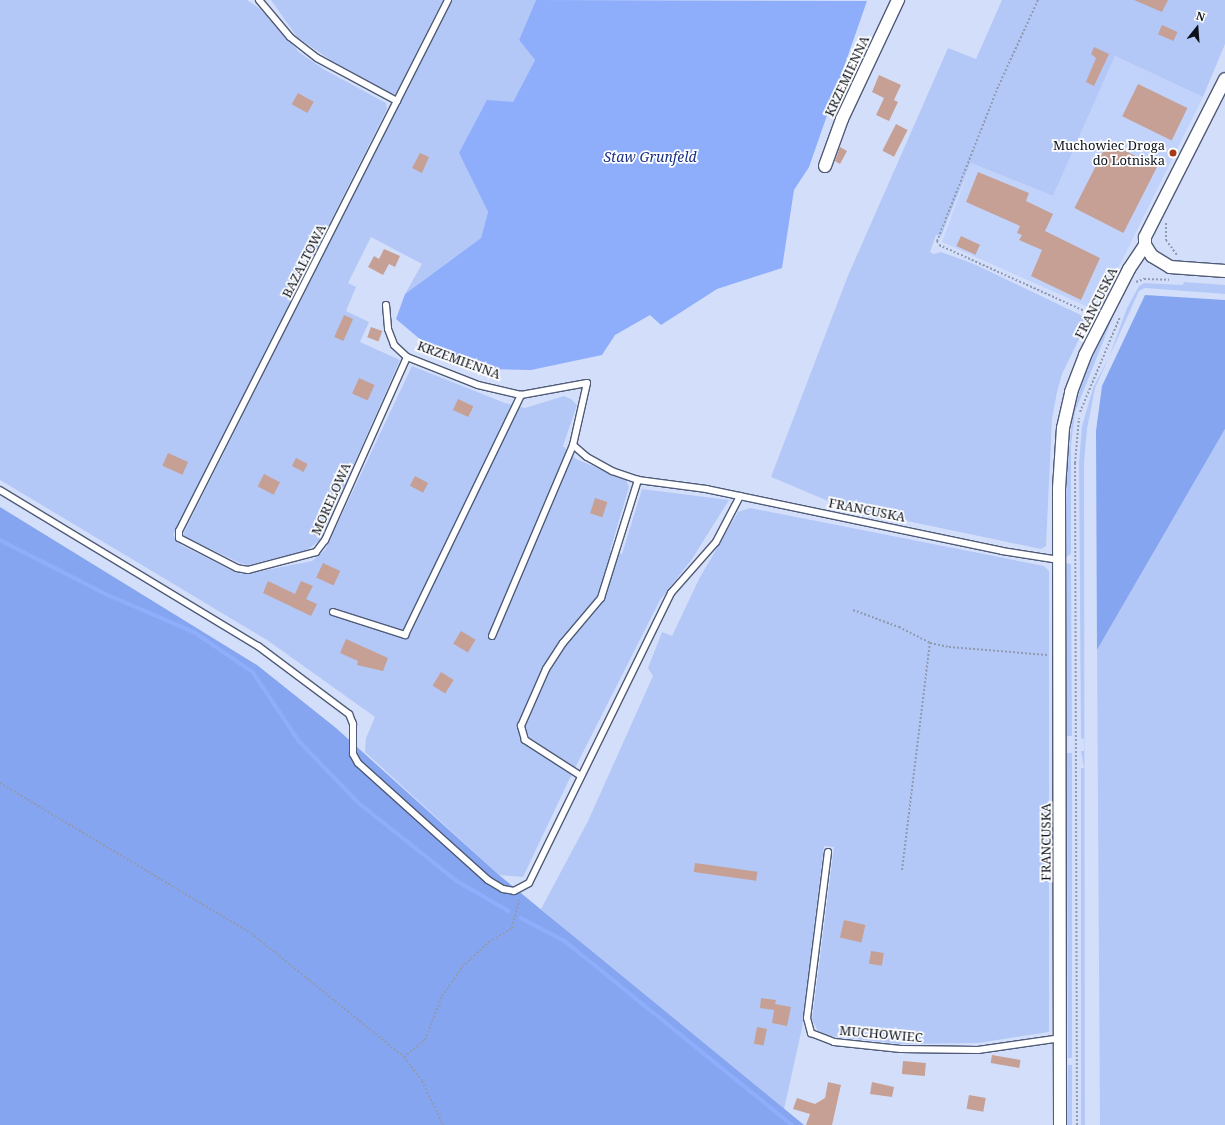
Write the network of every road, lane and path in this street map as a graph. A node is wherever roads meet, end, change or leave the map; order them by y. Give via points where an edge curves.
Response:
1 (259, 0) edge
2 (448, 0) edge
3 (898, 0) edge
4 (1038, 0) edge
5 (1225, 79) edge
6 (397, 101) junction
7 (825, 166) dead end
8 (1145, 245) junction
9 (1225, 270) edge
10 (1172, 280) dead end
11 (1134, 286) dead end
12 (386, 305) dead end
13 (1120, 315) dead end
14 (1103, 320) junction
15 (407, 357) junction
16 (522, 395) junction
17 (573, 445) junction
18 (638, 480) junction
19 (0, 490) edge
20 (740, 496) junction
21 (178, 531) joint
22 (1060, 560) junction
23 (853, 610) dead end
24 (333, 612) dead end
25 (492, 636) dead end
26 (930, 642) junction
27 (1060, 657) junction
28 (581, 776) junction
29 (0, 783) edge
30 (828, 852) dead end
31 (902, 870) dead end
32 (521, 889) junction
33 (1061, 1038) junction
34 (404, 1057) junction
35 (443, 1125) edge
36 (1060, 1125) edge
37 (1077, 1125) edge

1 - 6 lane via 290,37 317,58
2 - 6 lane, BAZALTOWA
3 - 7 street, KRZEMIENNA via 842,119
4 - 14 path via 992,101 937,241 939,245
5 - 8 street, FRANCUSKA via 1145,237
6 - 21 lane, BAZALTOWA
8 - 9 street via 1152,256 1170,266
8 - 14 street, FRANCUSKA via 1129,269
10 - 11 path via 1142,279
12 - 15 lane, KRZEMIENNA via 388,329 394,345
13 - 37 path via 1083,402 1076,445
14 - 22 street, FRANCUSKA via 1077,373 1065,417 1060,464
15 - 16 lane, KRZEMIENNA via 478,385
15 - 21 lane, MORELOWA via 325,540 316,552 248,570 237,568 184,542 179,538
16 - 17 lane, KRZEMIENNA via 587,383
16 - 24 lane via 405,635
17 - 18 lane via 587,458
17 - 25 lane
18 - 20 lane, FRANCUSKA
18 - 28 lane via 601,598 563,643 521,726 525,740
19 - 32 lane via 275,657 348,714 353,724 353,754 358,763 488,880 503,889
20 - 22 lane, FRANCUSKA via 994,550
20 - 28 lane via 716,542 671,593
22 - 27 street, FRANCUSKA
23 - 26 path
26 - 27 path via 949,648
26 - 31 path
27 - 33 street, FRANCUSKA
28 - 32 lane via 529,883
29 - 34 path via 251,933
30 - 33 lane, MUCHOWIEC via 807,1018 811,1033 834,1042 902,1049 978,1050
32 - 34 path via 512,928 489,942 462,967 442,996 425,1040
33 - 36 street, FRANCUSKA
34 - 35 path via 422,1081

